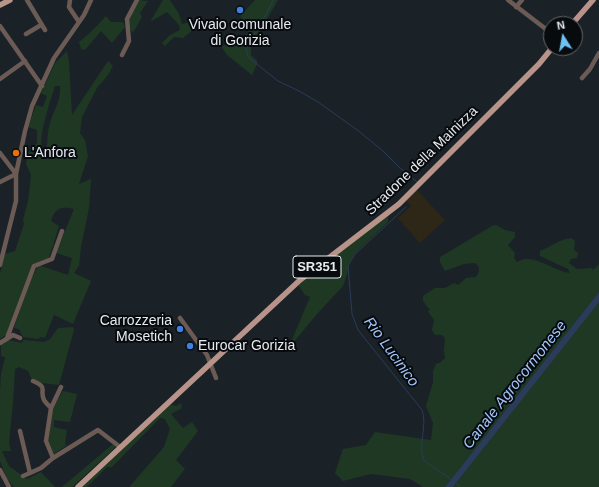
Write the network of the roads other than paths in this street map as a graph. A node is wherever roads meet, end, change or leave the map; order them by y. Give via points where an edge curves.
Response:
1 (10, 0) edge
2 (27, 0) edge
3 (70, 0) edge
4 (91, 0) edge
5 (136, 0) edge
6 (508, 0) edge
7 (522, 0) edge
8 (593, 0) edge
9 (0, 5) edge
10 (516, 7) junction
11 (579, 16) edge
12 (79, 22) junction
13 (42, 25) junction
14 (0, 26) edge
15 (543, 27) edge
16 (45, 30) dead end
17 (26, 34) dead end
18 (599, 53) edge
19 (122, 55) dead end
20 (546, 56) edge
21 (25, 61) junction
22 (582, 78) dead end
23 (0, 79) edge
24 (42, 86) junction
25 (0, 153) edge
26 (16, 174) junction
27 (0, 182) edge
28 (62, 231) dead end
29 (6, 240) junction
30 (0, 244) edge
31 (0, 265) edge
32 (180, 318) dead end
33 (7, 338) junction
34 (20, 338) dead end
35 (0, 343) edge
36 (211, 362) junction
37 (216, 378) dead end
38 (33, 381) dead end
39 (62, 387) dead end
40 (51, 408) junction
41 (20, 431) dead end
42 (120, 447) junction
43 (53, 458) junction
44 (0, 470) edge
45 (30, 473) junction
46 (23, 476) dead end
47 (9, 487) edge
48 (78, 487) edge

1 - 9 main road
2 - 13 street
3 - 12 street via 69,7
4 - 12 street
5 - 19 street via 127,19 129,41
6 - 10 street
7 - 10 street
8 - 11 main road
10 - 15 street
12 - 24 street via 54,58
13 - 16 street
13 - 17 street
14 - 21 street
18 - 22 street
20 - 36 main road, Stradone della Mainizza / SR351 via 399,204 300,280
21 - 23 street
21 - 24 street
24 - 26 street via 32,106
25 - 26 street
26 - 27 street
26 - 29 street via 16,201
28 - 33 street via 52,259 34,266
29 - 30 street
29 - 31 street
32 - 36 street
33 - 34 street via 13,335
33 - 35 street
36 - 37 street
36 - 42 main road, Stradone della Mainizza / SR351
38 - 40 street via 43,387 43,399
39 - 40 street
40 - 43 street via 46,441
41 - 45 street
42 - 43 street via 98,430
42 - 48 main road, Stradone della Mainizza / SR351
43 - 45 street
44 - 47 street
45 - 46 street

